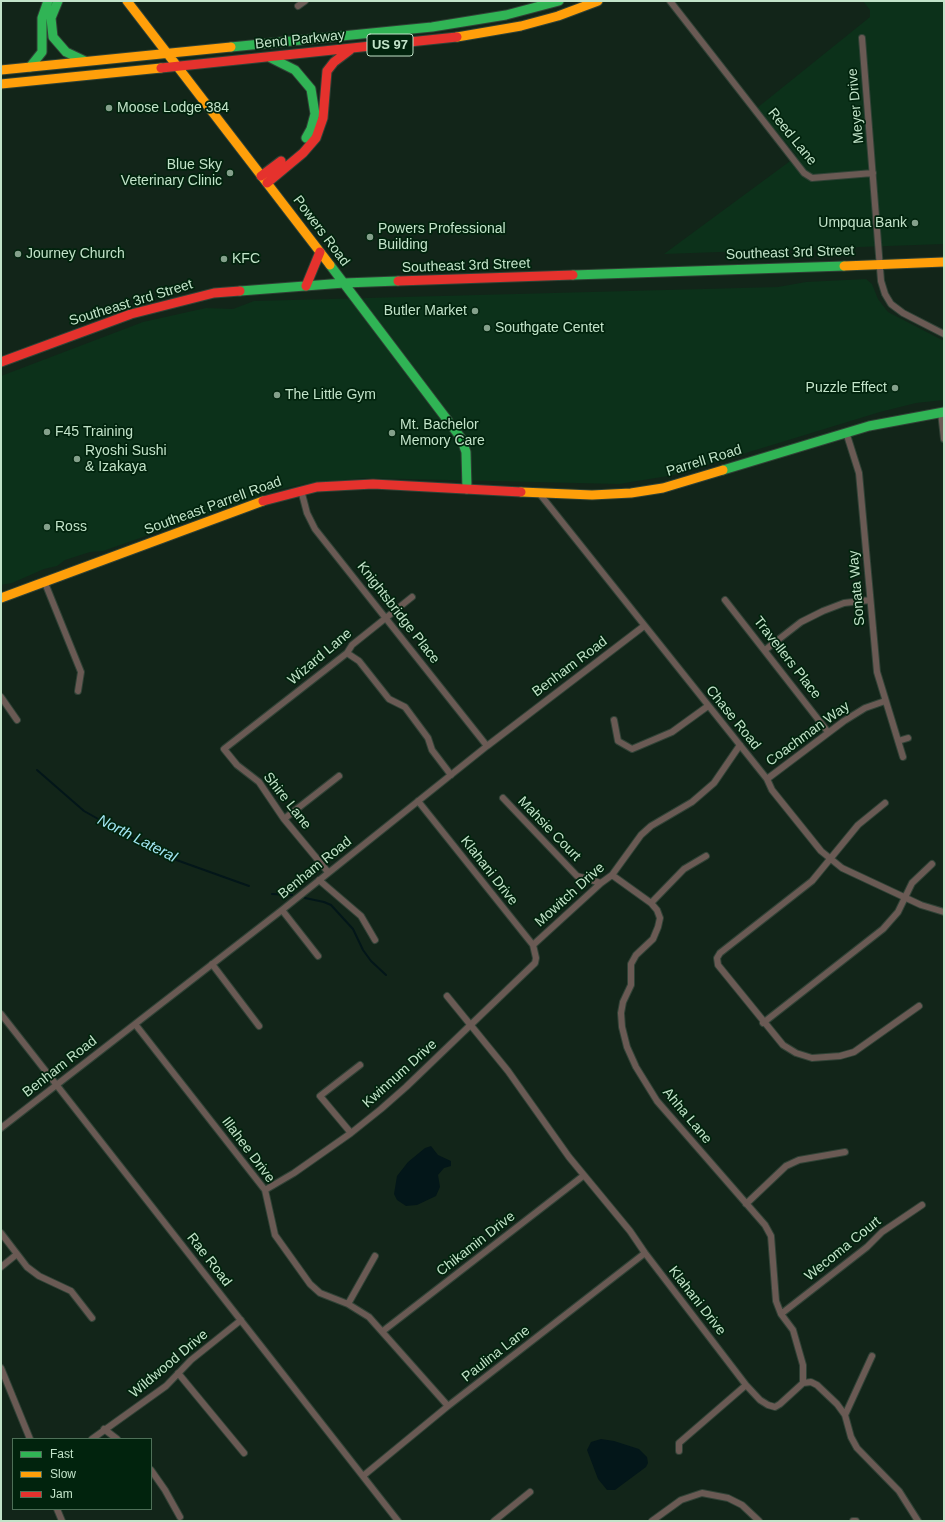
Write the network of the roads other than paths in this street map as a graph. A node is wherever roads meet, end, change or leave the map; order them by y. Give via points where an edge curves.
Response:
1 (48, 1) edge
2 (58, 1) edge
3 (127, 1) edge
4 (305, 1) edge
5 (559, 1) edge
6 (598, 1) edge
7 (670, 1) edge
8 (298, 6) dead end
9 (862, 38) dead end
10 (351, 49) junction
11 (167, 54) junction
12 (268, 58) junction
13 (86, 62) junction
14 (30, 67) junction
15 (177, 67) junction
16 (1, 70) edge
17 (1, 84) edge
18 (874, 173) junction
19 (264, 179) junction
20 (320, 252) junction
21 (944, 262) edge
22 (879, 264) junction
23 (344, 283) junction
24 (306, 286) junction
25 (944, 334) edge
26 (1, 362) edge
27 (942, 412) edge
28 (846, 432) junction
29 (944, 439) edge
30 (467, 489) junction
31 (301, 490) junction
32 (539, 494) junction
33 (45, 583) junction
34 (412, 597) dead end
35 (1, 598) edge
36 (725, 600) dead end
37 (870, 600) junction
38 (386, 618) junction
39 (644, 626) junction
40 (765, 650) junction
41 (348, 652) junction
42 (78, 690) dead end
43 (1, 697) edge
44 (885, 701) junction
45 (708, 706) junction
46 (17, 720) dead end
47 (614, 720) dead end
48 (828, 732) junction
49 (908, 738) dead end
50 (898, 741) junction
51 (740, 745) junction
52 (488, 746) junction
53 (224, 749) joint
54 (903, 757) dead end
55 (451, 775) junction
56 (339, 776) dead end
57 (767, 779) junction
58 (503, 798) dead end
59 (418, 801) junction
60 (885, 803) dead end
61 (284, 819) junction
62 (706, 856) dead end
63 (830, 858) junction
64 (932, 864) dead end
65 (328, 872) junction
66 (612, 875) junction
67 (319, 880) junction
68 (601, 883) junction
69 (904, 898) junction
70 (651, 903) junction
71 (282, 910) junction
72 (944, 912) edge
73 (375, 940) dead end
74 (533, 945) junction
75 (318, 956) dead end
76 (536, 958) joint
77 (212, 964) junction
78 (447, 996) dead end
79 (919, 1006) dead end
80 (1, 1014) edge
81 (763, 1023) junction
82 (135, 1024) junction
83 (469, 1025) junction
84 (259, 1026) dead end
85 (360, 1065) dead end
86 (57, 1085) junction
87 (1, 1128) edge
88 (351, 1133) junction
89 (845, 1152) dead end
90 (584, 1176) junction
91 (265, 1190) junction
92 (746, 1204) junction
93 (922, 1205) dead end
94 (1, 1233) edge
95 (645, 1253) junction
96 (17, 1254) junction
97 (375, 1256) dead end
98 (1, 1267) edge
99 (348, 1304) junction
100 (781, 1314) junction
101 (92, 1318) dead end
102 (241, 1320) junction
103 (383, 1331) junction
104 (872, 1356) dead end
105 (1, 1368) edge
106 (178, 1373) junction
107 (803, 1383) junction
108 (746, 1385) junction
109 (448, 1406) junction
110 (845, 1415) junction
111 (104, 1429) junction
112 (30, 1438) edge
113 (93, 1438) edge
114 (116, 1438) edge
115 (679, 1451) dead end
116 (244, 1453) dead end
117 (152, 1471) edge
118 (363, 1476) junction
119 (530, 1492) dead end
120 (57, 1510) edge
121 (180, 1517) dead end
122 (62, 1521) edge
123 (398, 1521) edge
124 (494, 1521) edge
125 (652, 1521) edge
126 (759, 1521) edge
127 (918, 1521) edge

1 - 14 main road via 42,18 42,52
2 - 13 main road via 51,18 53,36 66,52
3 - 11 main road, Powers Road
4 - 8 street
5 - 11 main road, Bend Parkway / US 97 via 518,13 457,24
6 - 10 main road, Bend Parkway / US 97 via 546,19 497,31
7 - 18 street, Reed Lane via 804,173 812,178
9 - 18 street, Meyer Drive
10 - 12 main road, Bend Parkway / US 97
10 - 19 main road via 334,62 328,71 323,118 316,138 303,153
11 - 13 main road, Bend Parkway / US 97
11 - 15 main road, Powers Road
12 - 15 main road, Bend Parkway / US 97
12 - 19 main road via 289,66 303,77 313,94 315,111 311,129 303,142
13 - 14 main road, Bend Parkway / US 97
14 - 16 main road, Bend Parkway / US 97
15 - 17 main road, Bend Parkway / US 97
15 - 19 main road, Powers Road
18 - 22 street
19 - 20 main road, Powers Road
20 - 23 main road, Powers Road
20 - 24 main road
21 - 22 main road, Southeast 3rd Street
22 - 23 main road, Southeast 3rd Street
22 - 25 street via 881,281 891,304
23 - 24 main road, Southeast 3rd Street
23 - 30 main road, Powers Road via 461,438 466,452
24 - 26 main road, Southeast 3rd Street via 214,293 184,300 107,322
27 - 28 main road, Parrell Road via 898,419
27 - 29 street
28 - 32 main road, Parrell Road via 663,488 611,495
28 - 37 street, Sonata Way via 859,473
30 - 31 main road, Southeast Parrell Road via 358,484
30 - 32 main road, Parrell Road
31 - 33 main road, Southeast Parrell Road via 248,506
31 - 38 street, Knightsbridge Place via 307,513 316,529
32 - 39 street, Chase Road
33 - 35 main road, Southeast Parrell Road
33 - 42 street via 81,672
34 - 38 street, Wizard Lane
36 - 40 street, Travellers Place
37 - 40 street via 844,603 823,611 801,622
37 - 44 street, Sonata Way via 876,672
38 - 41 street, Wizard Lane via 352,644
38 - 52 street, Knightsbridge Place
39 - 45 street, Chase Road
39 - 52 street, Benham Road
40 - 48 street, Travellers Place
41 - 53 street, Wizard Lane
41 - 55 street via 389,699 404,707 428,738 432,750
43 - 46 street
44 - 48 street, Coachman Way via 865,708
44 - 50 street, Sonata Way
45 - 47 street via 672,732 632,749 618,741
45 - 51 street, Chase Road
48 - 57 street, Coachman Way
49 - 50 street
50 - 54 street, Sonata Way
51 - 57 street, Chase Road
51 - 66 street, Mowitch Drive via 714,783 692,802 651,826 641,835
52 - 55 street, Benham Road
53 - 61 street, Shire Lane via 237,765 259,782
55 - 59 street, Benham Road
56 - 61 street
57 - 63 street, Chase Road via 772,790 821,851
58 - 68 street, Mahsie Court via 577,876
59 - 65 street, Benham Road
59 - 74 street, Klahani Drive
60 - 63 street via 863,820
61 - 65 street, Shire Lane
62 - 70 street via 684,869
63 - 69 street, Chase Road via 842,868
63 - 81 street via 812,881 717,958 718,965
64 - 69 street via 917,877
65 - 67 street, Benham Road
66 - 68 street, Mowitch Drive
66 - 70 street, Ahha Lane
67 - 71 street, Benham Road
67 - 73 street via 361,916
68 - 74 street, Mowitch Drive
69 - 72 street, Chase Road
69 - 81 street via 898,912 883,929
70 - 92 street, Ahha Lane via 660,918 658,927 653,939 636,955 631,964 631,985 621,1012 627,1048 657,1101
71 - 75 street
71 - 77 street, Benham Road
74 - 76 street, Klahani Drive
76 - 83 street, Kwinnum Drive via 530,969
77 - 82 street, Benham Road
77 - 84 street
78 - 83 street, Klahani Drive
79 - 81 street via 860,1049 832,1057 812,1058 796,1053 783,1045
80 - 86 street, Rae Road
82 - 86 street, Benham Road
82 - 91 street, Illahee Drive
83 - 88 street, Kwinnum Drive via 406,1087
83 - 90 street, Klahani Drive via 508,1071
85 - 88 street via 320,1096
86 - 87 street, Benham Road
86 - 102 street, Rae Road
88 - 91 street, Kwinnum Drive
89 - 92 street via 799,1160 786,1166
90 - 95 street, Klahani Drive
90 - 103 street, Chikamin Drive
91 - 99 street, Illahee Drive via 275,1235 310,1284 320,1293
92 - 100 street, Ahha Lane via 765,1225 770,1236 776,1301
93 - 100 street, Wecoma Court via 882,1232 867,1247
94 - 96 street
95 - 108 street, Klahani Drive
95 - 109 street, Paulina Lane
96 - 98 street
96 - 101 street via 27,1267 39,1276 71,1291
97 - 99 street
99 - 103 street, Illahee Drive via 370,1317
100 - 107 street, Ahha Lane via 794,1330 803,1365
102 - 106 street, Wildwood Drive
102 - 118 street, Rae Road
103 - 109 street, Illahee Drive
104 - 110 street
105 - 112 street
106 - 111 street, Wildwood Drive via 166,1386
106 - 116 street
107 - 108 street, Klahani Drive via 775,1406 760,1400
107 - 110 street via 811,1382 817,1385
108 - 115 street via 679,1443
109 - 118 street, Paulina Lane
110 - 127 street via 857,1448 899,1491
111 - 113 street, Wildwood Drive
111 - 114 street
117 - 121 street
118 - 123 street, Rae Road
119 - 124 street
120 - 122 street
125 - 126 street via 681,1500 702,1494 728,1498 742,1505

